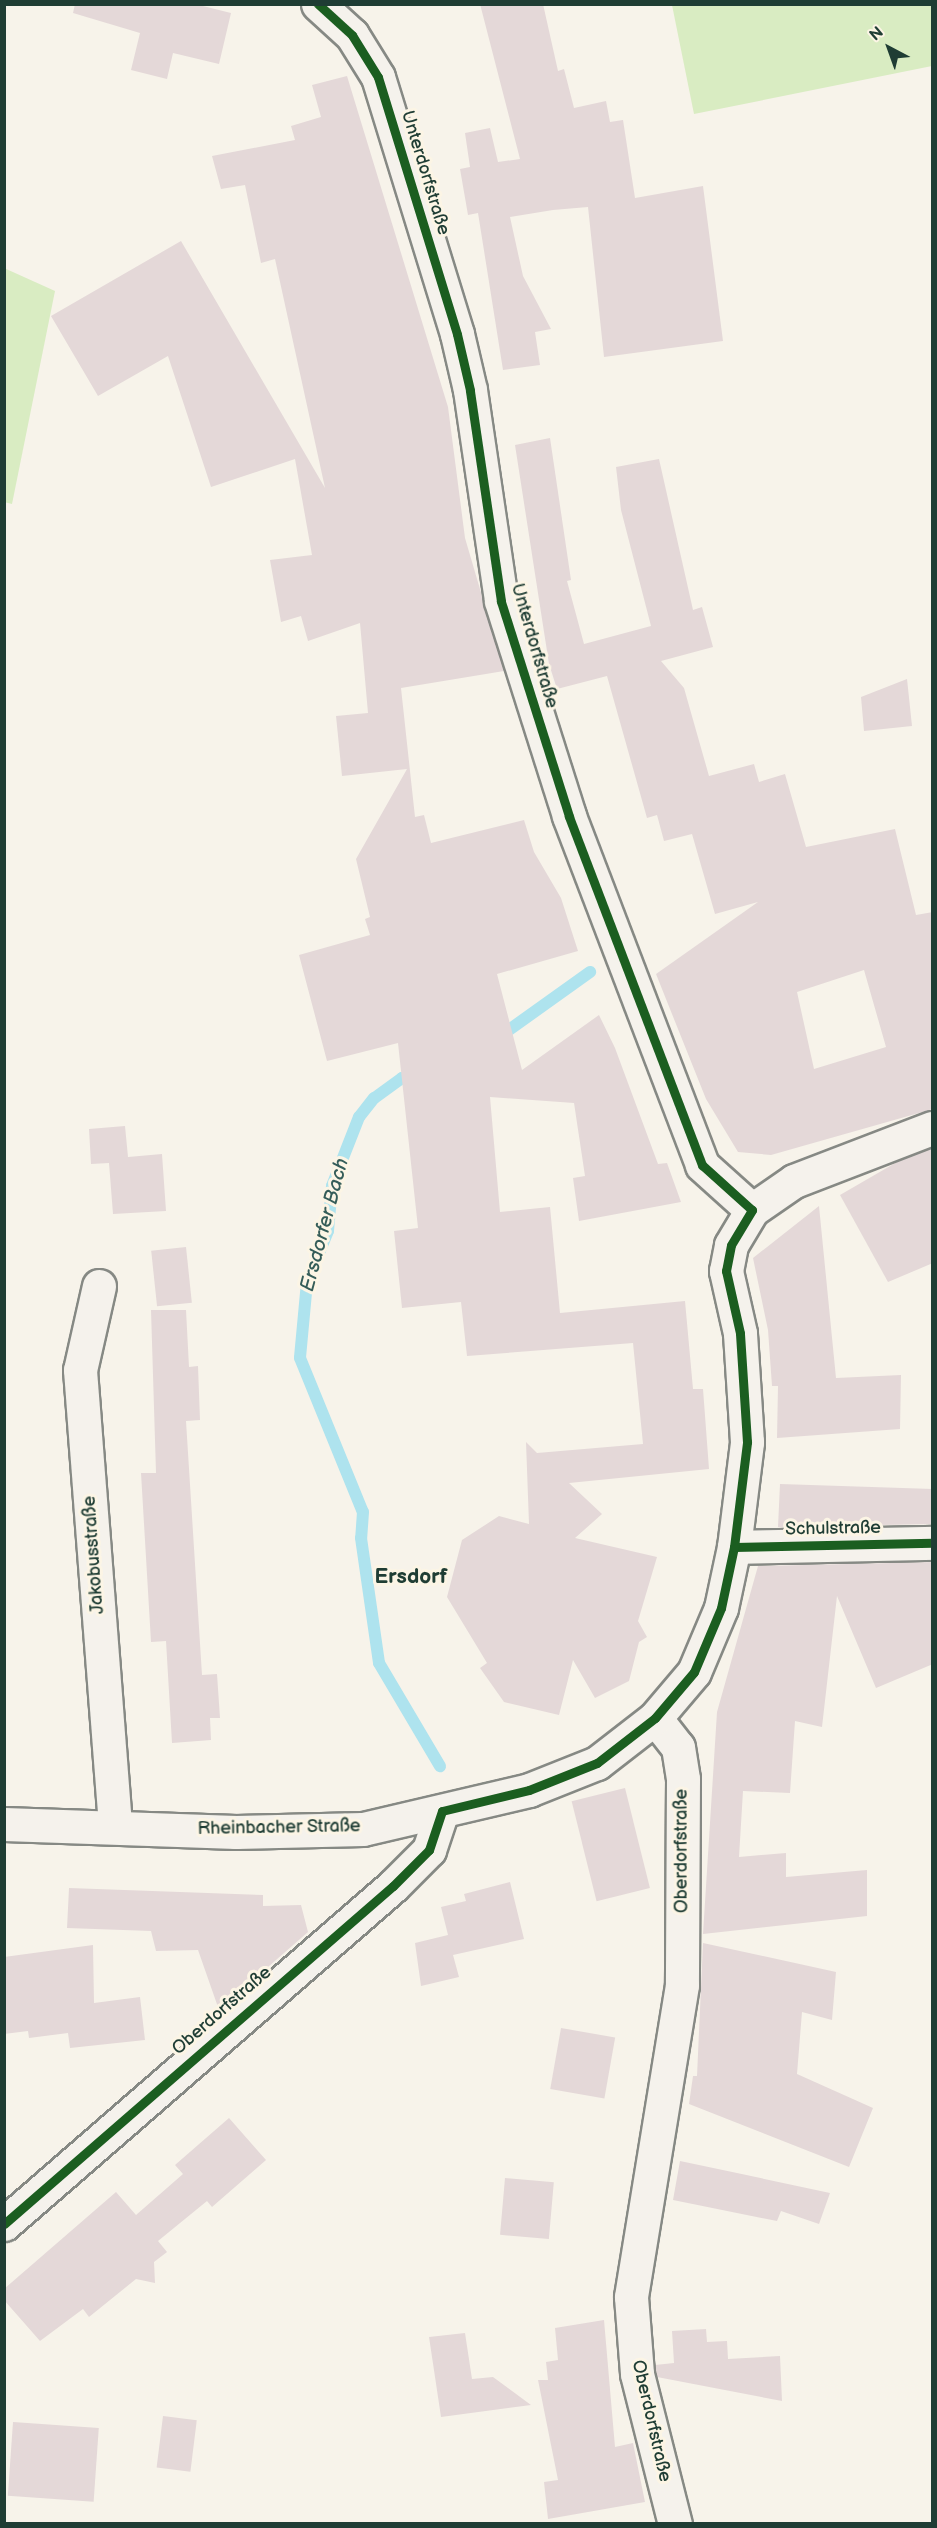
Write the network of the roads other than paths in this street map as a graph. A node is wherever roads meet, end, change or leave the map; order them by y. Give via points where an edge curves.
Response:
1 (318, 4) edge
2 (933, 1128) edge
3 (752, 1210) junction
4 (99, 1286) dead end
5 (933, 1543) edge
6 (734, 1547) junction
7 (655, 1718) junction
8 (442, 1812) junction
9 (4, 1824) edge
10 (115, 1825) junction
11 (4, 2224) edge
12 (675, 2523) edge

1 - 3 street, Unterdorfstraße via 352,34 378,77 470,390 501,601 569,816 702,1165
2 - 3 street, Rheinbacher Straße via 794,1181
3 - 6 street, Rheinbacher Straße via 731,1245 726,1270 740,1333 747,1443
4 - 10 street, Jakobusstraße via 80,1370
5 - 6 street, Schulstraße
6 - 7 street, Rheinbacher Straße via 721,1608 694,1672
7 - 8 street, Rheinbacher Straße via 597,1763 530,1791
7 - 12 street, Oberdorfstraße via 678,1747 682,1779 682,1985 631,2297 637,2374
8 - 10 street, Rheinbacher Straße via 363,1829 236,1832
8 - 11 street, Oberdorfstraße via 429,1850 393,1886
9 - 10 street, Rheinbacher Straße

